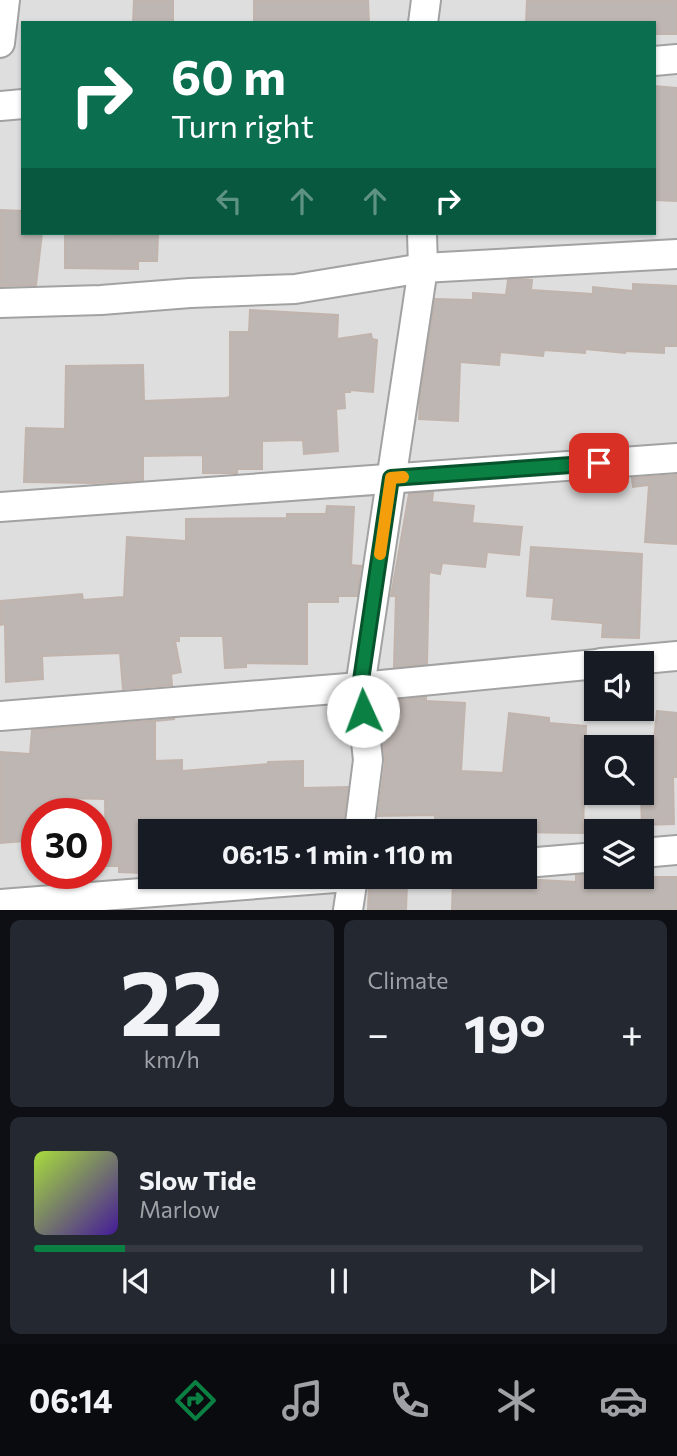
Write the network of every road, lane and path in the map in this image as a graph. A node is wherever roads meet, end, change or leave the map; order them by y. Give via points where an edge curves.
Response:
1 (5, 0) edge
2 (426, 0) edge
3 (424, 21) edge
4 (0, 43) edge
5 (677, 59) edge
6 (656, 61) edge
7 (21, 104) edge
8 (0, 106) edge
9 (422, 235) edge
10 (677, 254) edge
11 (423, 268) junction
12 (0, 303) edge
13 (677, 458) edge
14 (391, 478) junction
15 (0, 507) edge
16 (677, 656) edge
17 (654, 658) edge
18 (584, 665) edge
19 (360, 687) junction
20 (0, 716) edge
21 (361, 819) edge
22 (677, 850) edge
23 (654, 852) edge
24 (584, 858) edge
25 (537, 862) edge
26 (194, 889) edge
27 (349, 889) edge
28 (0, 904) edge
29 (348, 910) edge

1 - 4 street
2 - 3 street
5 - 6 street
7 - 8 street
9 - 11 street
10 - 11 street
11 - 12 street via 295,289
11 - 14 street
13 - 14 street
14 - 15 street
14 - 19 street
16 - 17 street
18 - 19 street
19 - 20 street
19 - 21 street via 368,760
22 - 23 street
24 - 25 street
26 - 28 street
27 - 29 street

